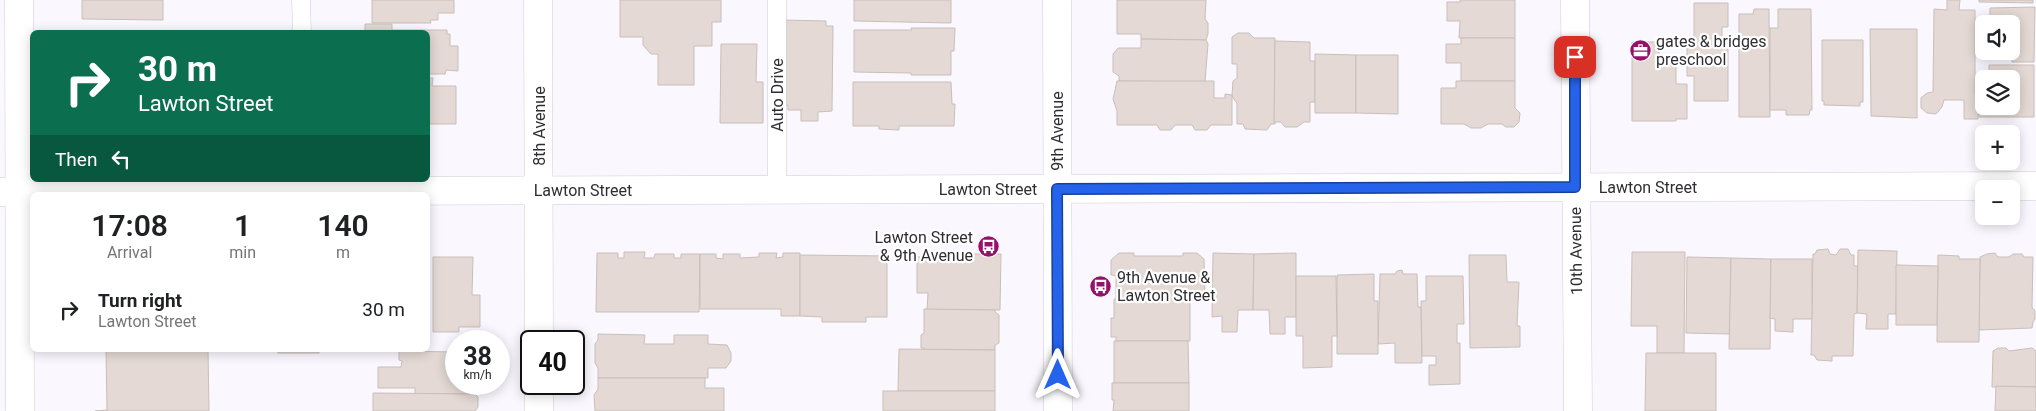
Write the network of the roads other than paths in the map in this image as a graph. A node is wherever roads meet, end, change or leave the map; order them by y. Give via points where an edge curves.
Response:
1 (19, 0) edge
2 (301, 0) edge
3 (538, 0) edge
4 (777, 0) edge
5 (1057, 0) edge
6 (1575, 0) edge
7 (302, 30) edge
8 (303, 185) edge
9 (2036, 186) edge
10 (1575, 187) junction
11 (1057, 189) junction
12 (539, 190) junction
13 (777, 190) junction
14 (10, 192) edge
15 (539, 330) edge
16 (539, 395) edge
17 (20, 411) edge
18 (539, 411) edge
19 (1058, 411) edge
20 (1578, 411) edge

1 - 14 street
2 - 7 lane
3 - 12 street, 8th Avenue
4 - 13 lane, Auto Drive
5 - 11 street, 9th Avenue
6 - 10 street, 10th Avenue
8 - 12 street, Lawton Street
8 - 14 street, Lawton Street
9 - 10 street, Lawton Street
10 - 11 street, Lawton Street
10 - 20 street, 10th Avenue
11 - 13 street, Lawton Street
11 - 19 street, 9th Avenue
12 - 13 street, Lawton Street
12 - 15 street, 8th Avenue
14 - 17 street
16 - 18 street

